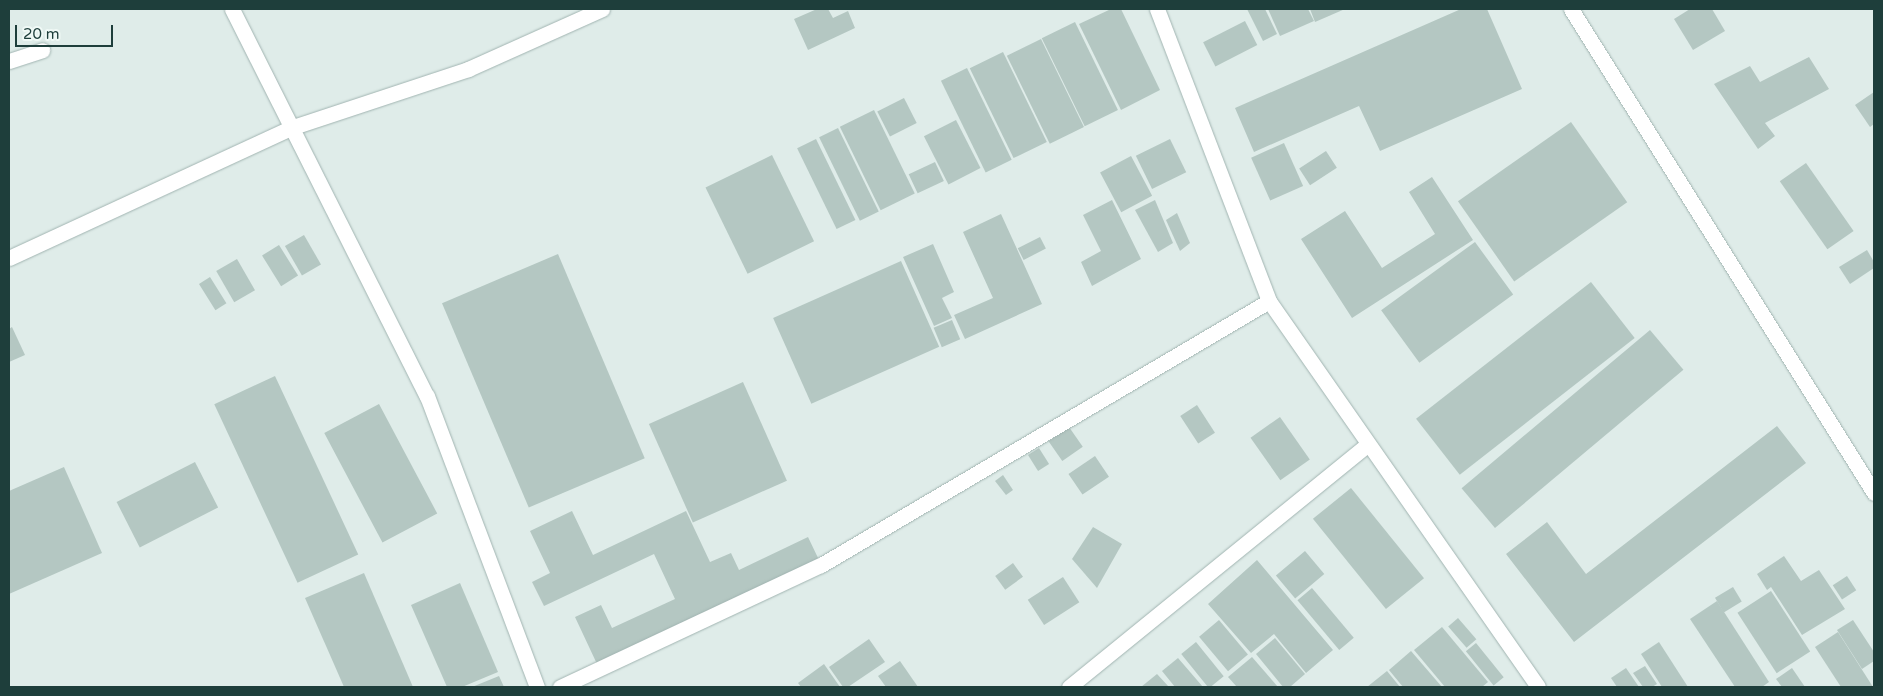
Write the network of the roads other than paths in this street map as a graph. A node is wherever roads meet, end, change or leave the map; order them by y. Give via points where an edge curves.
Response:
1 (232, 9) edge
2 (602, 9) edge
3 (1157, 9) edge
4 (1571, 9) edge
5 (42, 50) dead end
6 (9, 61) edge
7 (290, 128) junction
8 (9, 258) edge
9 (1269, 301) junction
10 (1367, 445) junction
11 (1874, 494) edge
12 (537, 687) edge
13 (560, 687) edge
14 (1069, 687) edge
15 (1538, 687) edge

1 - 7 street
2 - 7 street via 468,69
3 - 9 street
4 - 11 street
5 - 6 street
7 - 8 street
7 - 12 street via 427,396
9 - 10 street
9 - 13 street via 821,565
10 - 14 street
10 - 15 street

